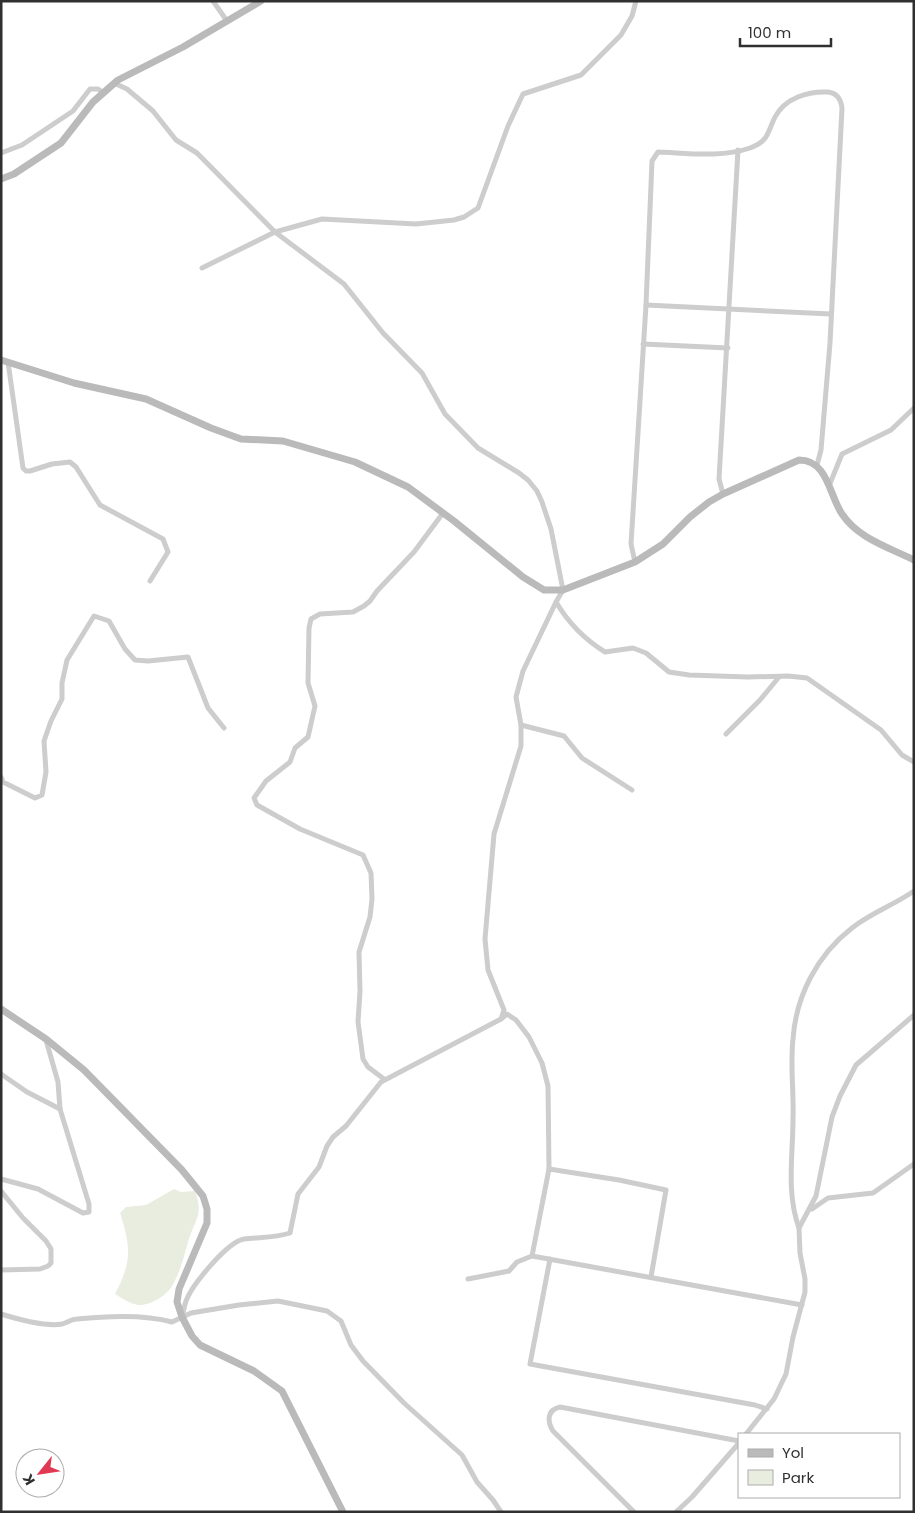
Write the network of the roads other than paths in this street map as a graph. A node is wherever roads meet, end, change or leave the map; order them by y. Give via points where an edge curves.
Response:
1 (213, 1) edge
2 (261, 1) edge
3 (636, 1) edge
4 (227, 21) junction
5 (114, 84) junction
6 (104, 92) junction
7 (738, 150) junction
8 (1, 153) edge
9 (1, 179) edge
10 (275, 232) junction
11 (202, 268) dead end
12 (646, 305) junction
13 (730, 309) junction
14 (831, 314) junction
15 (644, 344) junction
16 (728, 348) junction
17 (5, 361) edge
18 (914, 408) edge
19 (817, 465) junction
20 (829, 486) junction
21 (723, 494) junction
22 (443, 513) junction
23 (914, 560) edge
24 (635, 562) junction
25 (150, 581) dead end
26 (563, 590) junction
27 (556, 602) junction
28 (779, 677) junction
29 (521, 725) junction
30 (224, 728) dead end
31 (726, 734) dead end
32 (914, 762) edge
33 (1, 777) edge
34 (632, 790) dead end
35 (914, 891) edge
36 (1, 1010) edge
37 (914, 1015) edge
38 (501, 1019) junction
39 (46, 1039) junction
40 (1, 1074) edge
41 (384, 1080) junction
42 (60, 1109) junction
43 (914, 1164) edge
44 (548, 1169) junction
45 (1, 1179) edge
46 (1, 1191) edge
47 (810, 1211) junction
48 (799, 1228) junction
49 (532, 1256) junction
50 (550, 1259) junction
51 (1, 1270) edge
52 (651, 1278) junction
53 (468, 1280) dead end
54 (802, 1305) junction
55 (1, 1314) edge
56 (182, 1317) junction
57 (767, 1409) junction
58 (747, 1433) edge
59 (738, 1442) edge
60 (738, 1443) edge
61 (343, 1512) edge
62 (501, 1512) edge
63 (634, 1512) edge
64 (676, 1512) edge

1 - 4 street
2 - 4 street
3 - 10 street via 621,35 581,75 523,94 478,208 464,217 416,224 322,220
4 - 5 street
5 - 6 street
5 - 10 street via 127,89 153,111 176,140 197,153
6 - 8 street via 90,89 73,112 22,145
6 - 9 street via 61,143
7 - 12 street via 705,154 658,152 653,157
7 - 13 street
7 - 14 street via 765,139 778,113 795,98 832,92 839,99 842,108
10 - 11 street
10 - 26 street via 344,284 383,333 422,373 445,414 471,442 519,472 537,491 548,516
12 - 13 street
12 - 15 street
13 - 14 street
13 - 16 street
14 - 19 street via 821,450
15 - 16 street
15 - 24 street via 632,544
16 - 21 street via 719,479
17 - 22 street via 74,383 146,399 241,439 283,441 355,462 408,487
17 - 25 street via 23,468 30,471 70,462 100,505 163,539 168,552
18 - 20 street via 892,430 842,454
19 - 20 street
19 - 21 street via 806,460 793,462
20 - 23 street via 841,512 856,531
21 - 24 street via 699,510 663,544
22 - 26 street via 523,577 544,590
22 - 41 street via 414,552 364,606 353,612 320,614 311,619 308,683 315,706 308,737 295,748 290,762 266,781 254,798 258,805 300,829 362,855 371,873 371,908 359,952 358,1022 363,1059
24 - 26 street
26 - 27 street
27 - 28 street via 566,619 605,652 633,648 646,653 669,672 688,675
27 - 29 street via 522,671 516,697
28 - 31 street
28 - 32 street via 807,678 881,730 902,755
29 - 34 street via 564,736 582,758
29 - 38 street via 521,746 494,834 485,939 488,970 504,1010
30 - 33 street via 208,708 188,657 135,660 109,621 94,616 67,660 62,699 44,741 46,772 42,795 35,798 3,782
35 - 48 street via 860,922 836,942 817,965 799,1004 792,1040 791,1182
36 - 39 street
37 - 47 street via 856,1065 832,1117
38 - 41 street
38 - 44 street via 508,1014 516,1020 542,1063 548,1086
39 - 42 street via 58,1082
39 - 56 street via 84,1070 182,1170 202,1196 207,1209 207,1223 179,1289 177,1302
40 - 42 street
41 - 56 street via 327,1146 319,1167 298,1194 290,1233 242,1239 223,1252 196,1284 186,1300
42 - 45 street via 89,1212 83,1213 38,1189
43 - 47 street via 873,1193 828,1198
44 - 49 street
44 - 52 street via 666,1190
46 - 51 street via 46,1241 51,1249 51,1263 40,1268
47 - 48 street
48 - 54 street via 800,1259 806,1286
49 - 50 street
49 - 53 street via 517,1262 509,1271
50 - 52 street
50 - 57 street via 530,1364
52 - 54 street
54 - 57 street via 784,1381
55 - 56 street via 62,1324 74,1319 156,1317 172,1322
56 - 61 street via 200,1345 254,1371 282,1391
56 - 62 street via 278,1301 327,1311 341,1321 351,1345 363,1361 462,1455 477,1482
57 - 58 street
59 - 63 street via 560,1407 552,1410 549,1422 553,1431
60 - 64 street

